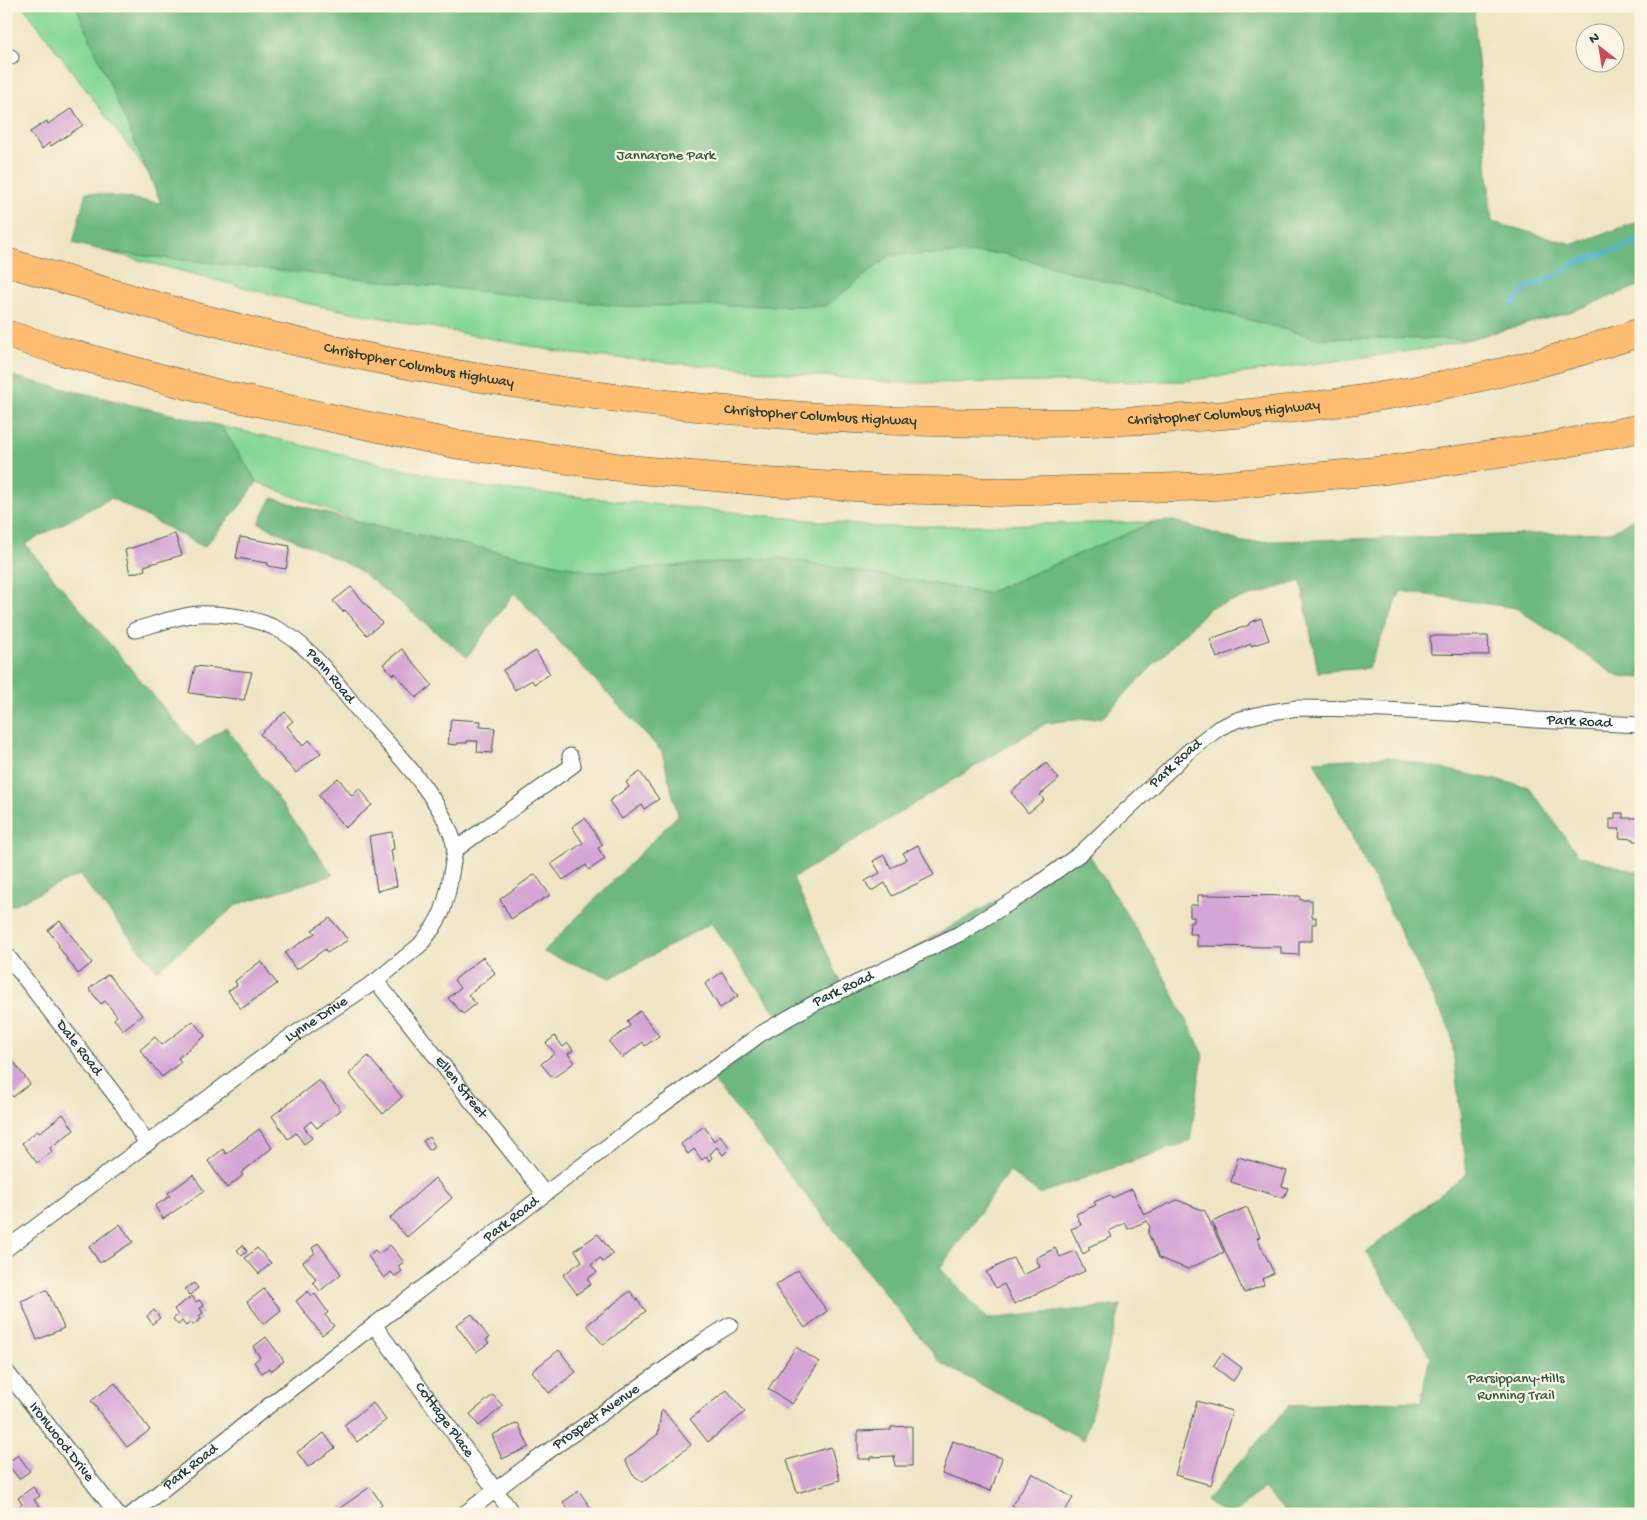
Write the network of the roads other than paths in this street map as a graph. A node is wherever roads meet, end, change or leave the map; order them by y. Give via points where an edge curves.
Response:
1 (6, 262) edge
2 (1641, 332) edge
3 (6, 334) edge
4 (1641, 428) edge
5 (135, 630) dead end
6 (1641, 725) edge
7 (570, 756) dead end
8 (455, 850) junction
9 (6, 954) edge
10 (376, 981) junction
11 (147, 1144) junction
12 (545, 1194) junction
13 (6, 1249) edge
14 (374, 1325) junction
15 (730, 1325) dead end
16 (6, 1371) edge
17 (495, 1490) junction
18 (117, 1514) edge
19 (132, 1514) edge
20 (464, 1514) edge
21 (513, 1514) edge

1 - 2 highway, Christopher Columbus Highway via 249,331 524,386 686,407 883,421 1081,423 1213,417 1295,408 1442,385 1529,365
3 - 4 highway via 223,395 459,445 639,470 880,489 1002,492 1216,486 1386,470 1547,447
5 - 8 street, Penn Road via 197,614 216,614 272,626 288,635 306,649 416,775 439,810 453,837
6 - 12 street, Park Road via 1469,714 1296,708 1237,720 1219,728 1189,751 1080,854 1027,892 959,934 813,1004 762,1033
7 - 8 street via 573,765
8 - 10 street, Lynne Drive via 448,891 433,928 420,945
9 - 11 street, Dale Road via 122,1104
10 - 11 street, Lynne Drive via 287,1039
10 - 12 street, Ellen Street
11 - 13 street, Lynne Drive
12 - 14 street, Park Road
14 - 17 street, Cottage Place
14 - 19 street, Park Road
15 - 17 street, Prospect Avenue
16 - 18 street, Ironwood Drive
17 - 20 street, Prospect Avenue
17 - 21 street, Cottage Place

